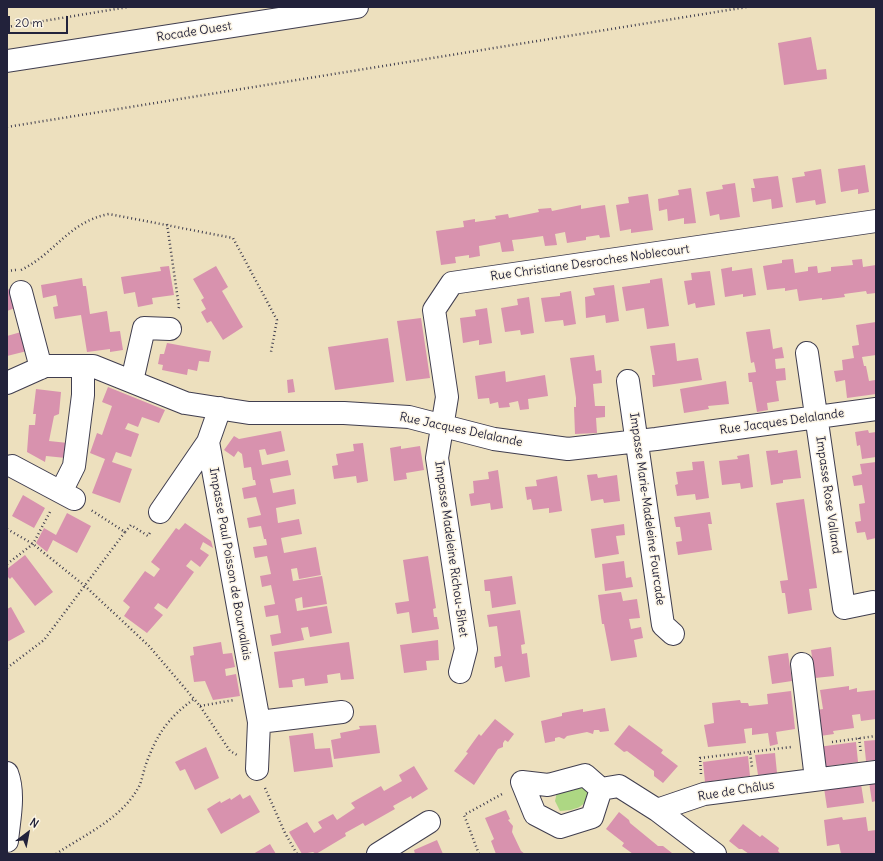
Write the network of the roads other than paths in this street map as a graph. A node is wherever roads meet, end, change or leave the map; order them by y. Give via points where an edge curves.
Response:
1 (357, 7) edge
2 (7, 61) edge
3 (876, 222) edge
4 (21, 292) dead end
5 (170, 329) road end
6 (807, 353) dead end
7 (83, 366) junction
8 (41, 368) junction
9 (132, 381) junction
10 (628, 381) dead end
11 (7, 383) edge
12 (220, 408) junction
13 (876, 409) edge
14 (816, 417) junction
15 (443, 425) junction
16 (637, 441) junction
17 (208, 442) junction
18 (12, 466) dead end
19 (160, 512) dead end
20 (873, 602) dead end
21 (672, 634) dead end
22 (802, 664) dead end
23 (460, 672) dead end
24 (342, 712) dead end
25 (259, 722) junction
26 (257, 769) road end
27 (876, 772) edge
28 (7, 773) edge
29 (816, 779) junction
30 (601, 789) junction
31 (657, 810) junction
32 (429, 822) dead end
33 (7, 841) edge
34 (382, 853) edge
35 (715, 854) edge

1 - 2 street, Rocade Ouest
3 - 15 street, Rue Christiane Desroches Noblecourt via 452,283 434,310 447,397
4 - 8 street
5 - 9 street via 144,328
6 - 14 street, Impasse Rose Valland
7 - 8 street, Rue Jacques Delalande
7 - 9 street, Rue Jacques Delalande via 93,366
7 - 18 street via 83,395 68,496
8 - 11 street, Rue Jacques Delalande
9 - 12 street, Rue Jacques Delalande via 185,403
10 - 16 street, Impasse Marie-Madeleine Fourcade
12 - 15 street, Rue Jacques Delalande via 249,413 344,412 409,417
12 - 17 street, Impasse Paul Poisson de Bourvallais
13 - 14 street, Rue Jacques Delalande
14 - 16 street, Rue Jacques Delalande
14 - 20 street, Impasse Rose Valland via 844,608
15 - 16 street, Rue Jacques Delalande via 494,439 568,449
15 - 23 street, Impasse Madeleine Richou-Bihet via 437,458 466,649
16 - 21 street, Impasse Marie-Madeleine Fourcade via 663,625
17 - 19 street
17 - 25 street, Impasse Paul Poisson de Bourvallais
22 - 29 street
24 - 25 street
25 - 26 street, Impasse Paul Poisson de Bourvallais
27 - 29 street, Rue de Châlus
28 - 33 street via 10,781 11,807
29 - 31 street, Rue de Châlus via 704,794
30 - 30 street via 592,817 560,827 535,814 522,782 548,785 585,775
30 - 31 street via 619,786
31 - 35 street
32 - 34 street

